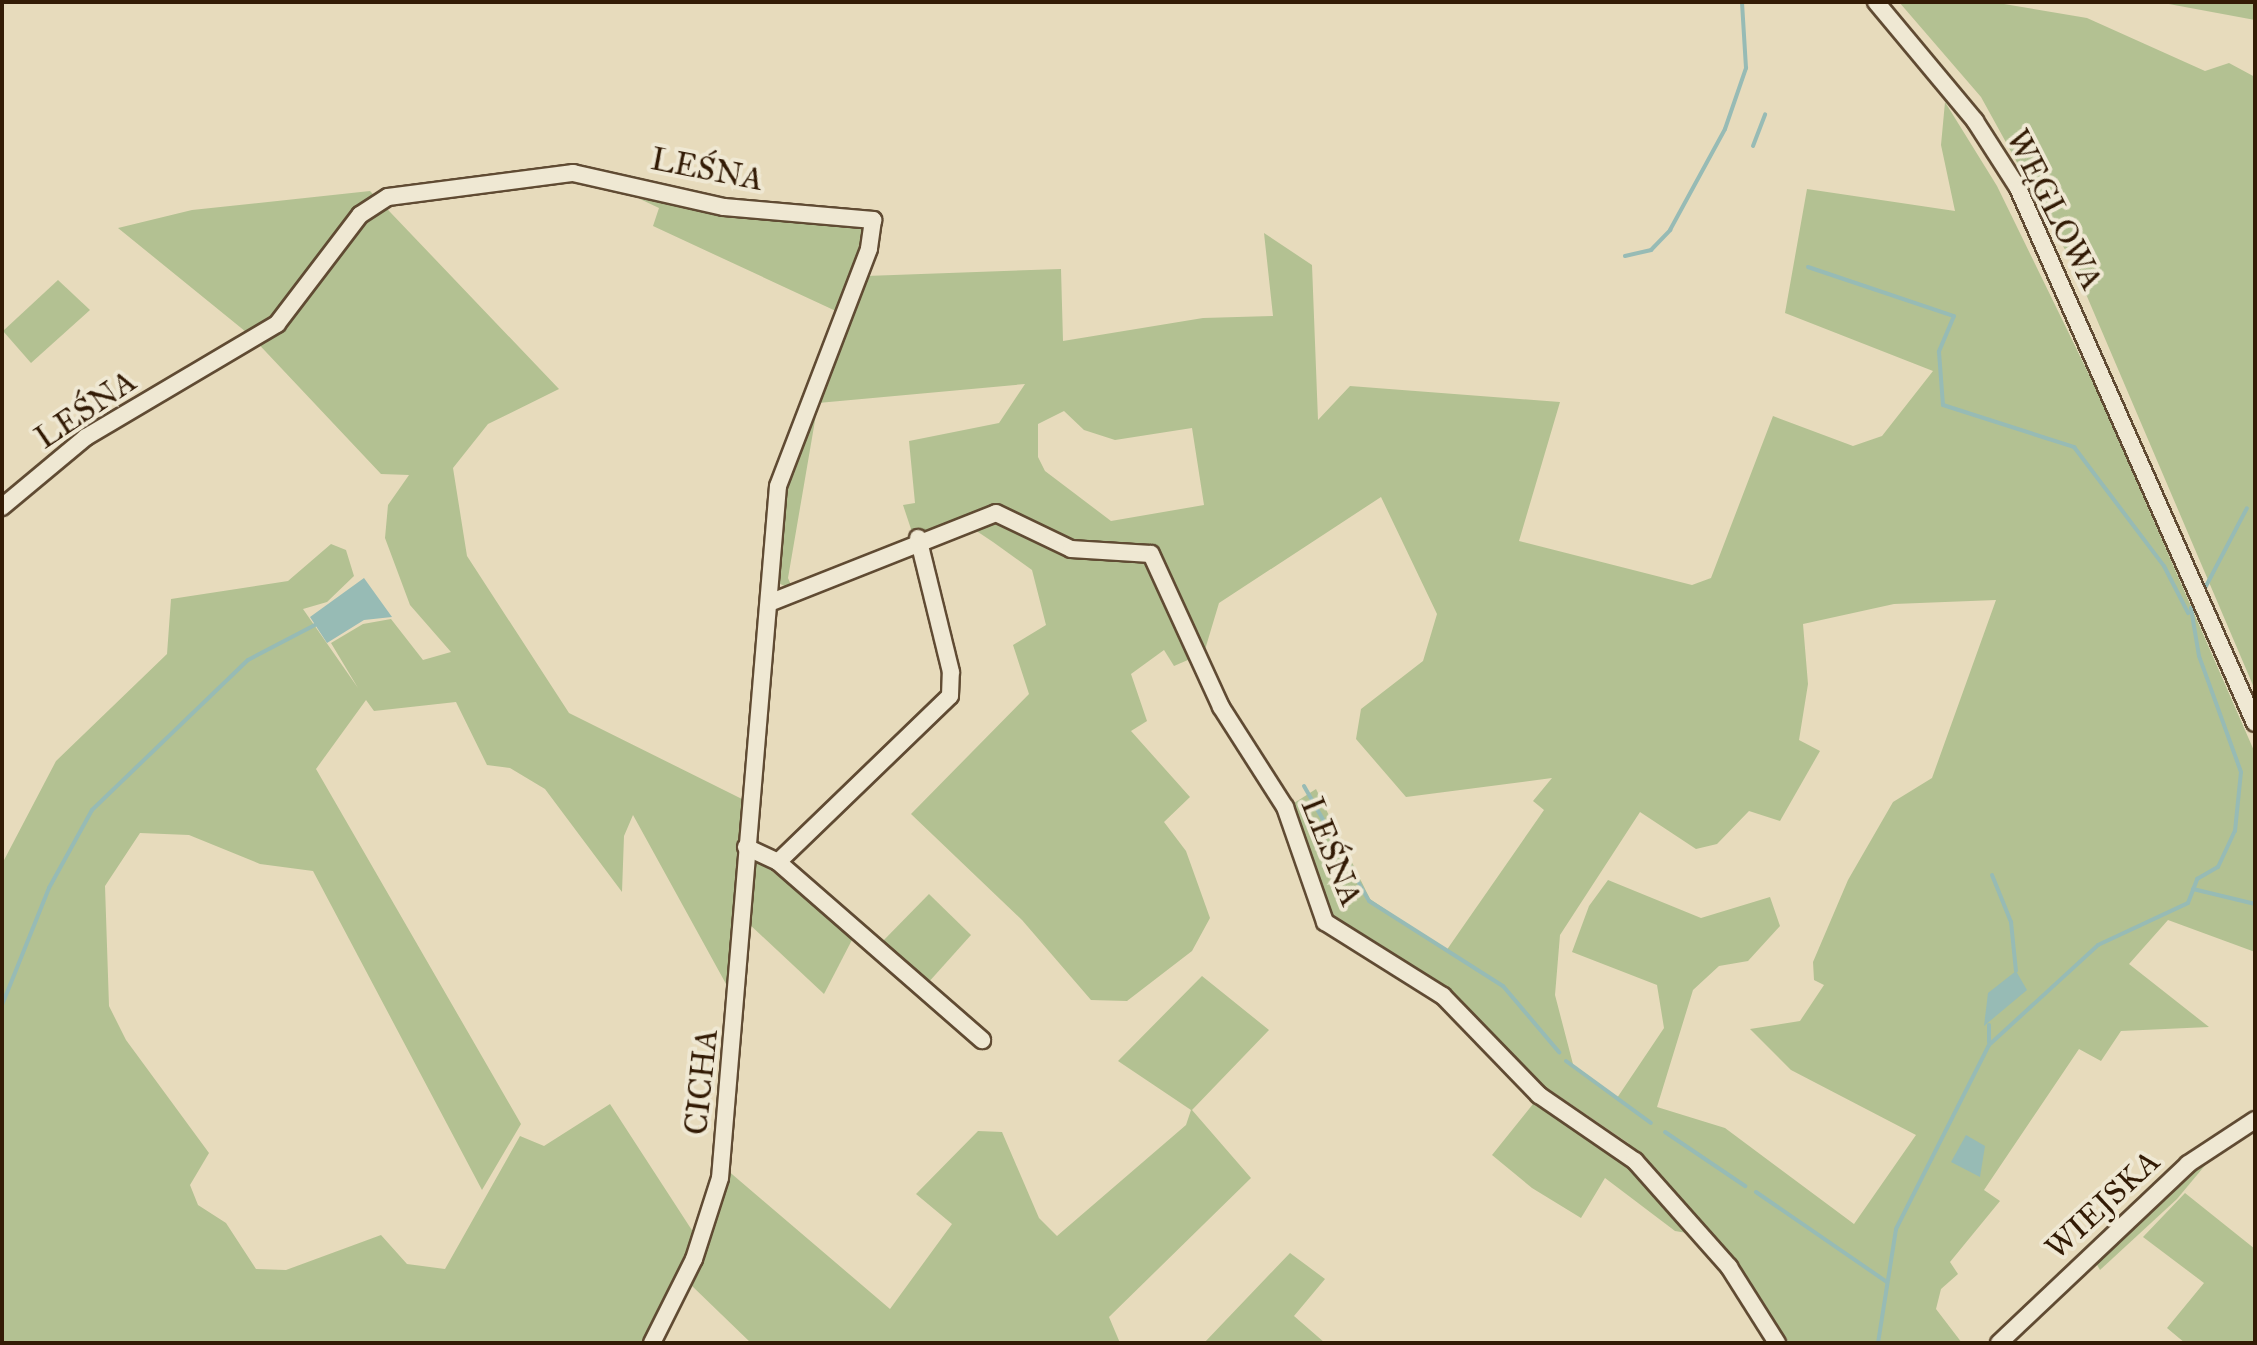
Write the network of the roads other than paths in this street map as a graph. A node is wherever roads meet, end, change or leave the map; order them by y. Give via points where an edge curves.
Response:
1 (1876, 2) edge
2 (2, 507) edge
3 (918, 538) junction
4 (769, 603) junction
5 (2255, 723) edge
6 (746, 847) junction
7 (778, 862) junction
8 (982, 1040) dead end
9 (2255, 1120) edge
10 (652, 1343) edge
11 (1777, 1343) edge
12 (1999, 1343) edge

1 - 5 street, WĘGLOWA via 2002,160
2 - 4 street, LEŚNA via 86,437 277,324 373,203 439,186 573,173 724,207 873,220 869,249 778,486
3 - 4 street
3 - 7 street via 951,672 950,696
3 - 11 street, LEŚNA via 996,513 1071,549 1151,554 1221,707 1289,815 1325,922 1443,996 1539,1095 1635,1161 1729,1267
4 - 6 street, LEŚNA
6 - 7 street
6 - 10 street, CICHA via 720,1178 694,1259
7 - 8 street
9 - 12 street, WIEJSKA via 2176,1175

